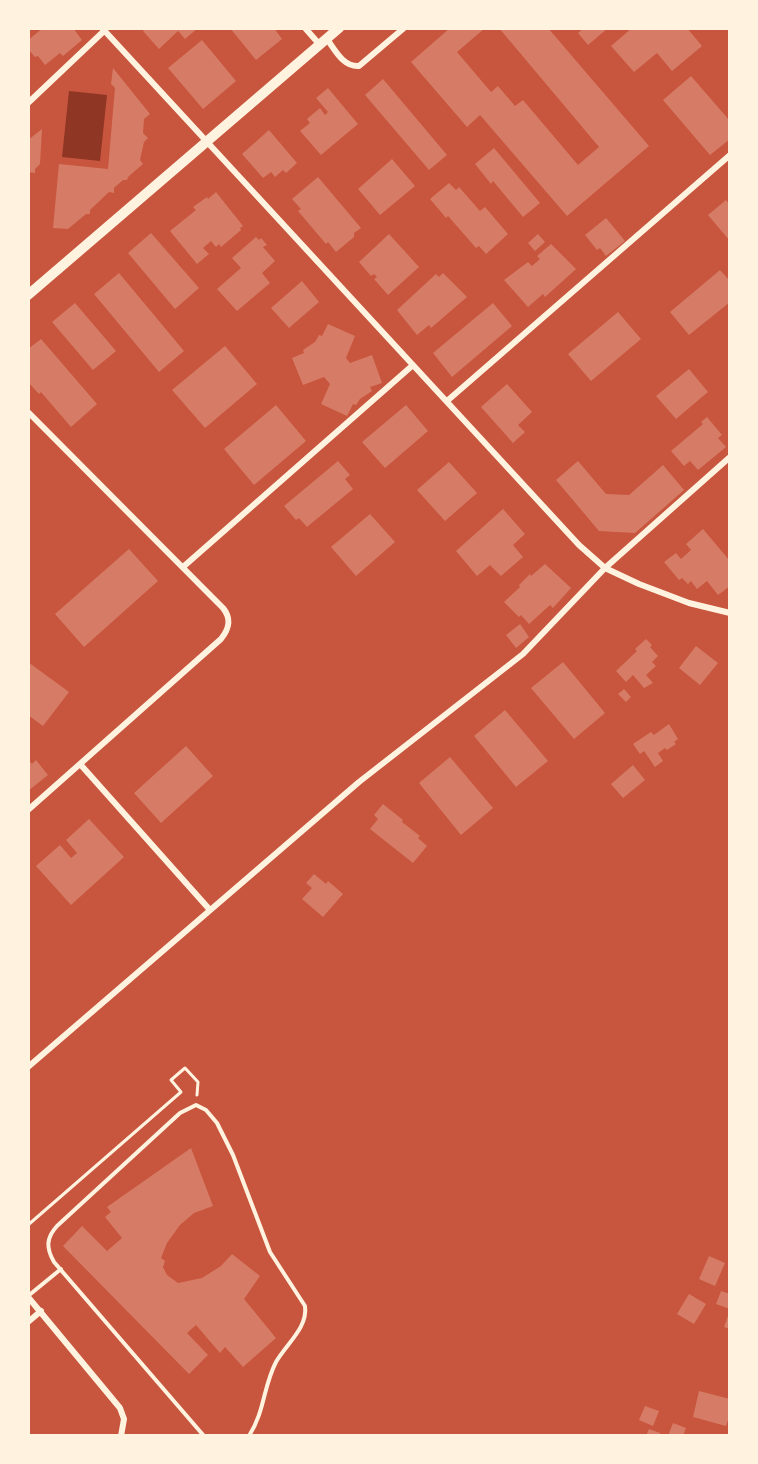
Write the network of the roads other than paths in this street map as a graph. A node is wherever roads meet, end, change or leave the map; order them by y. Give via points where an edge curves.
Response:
1 (305, 28) edge
2 (339, 28) edge
3 (404, 28) edge
4 (103, 30) edge
5 (323, 42) junction
6 (28, 103) edge
7 (207, 142) junction
8 (729, 155) edge
9 (28, 295) edge
10 (413, 365) junction
11 (447, 401) junction
12 (28, 412) edge
13 (729, 457) edge
14 (183, 567) junction
15 (605, 568) junction
16 (729, 613) edge
17 (80, 764) junction
18 (28, 810) edge
19 (210, 910) junction
20 (28, 1067) edge
21 (61, 1269) junction
22 (28, 1296) edge
23 (41, 1311) junction
24 (28, 1322) edge
25 (120, 1436) edge
26 (204, 1436) edge
27 (249, 1436) edge

1 - 5 street
2 - 5 street
3 - 5 street via 358,66 345,62
4 - 6 street
4 - 7 street
5 - 7 street
7 - 9 street
7 - 10 street
8 - 11 street
10 - 11 street
10 - 14 street
11 - 15 street via 568,534
12 - 14 street
13 - 15 street
14 - 17 street via 227,612 227,631
15 - 16 street via 664,594
15 - 19 street via 523,654 359,782
17 - 18 street
17 - 19 street
19 - 20 street
21 - 22 lane
21 - 26 lane
21 - 27 lane via 48,1248 53,1230 180,1113 196,1105 206,1110 223,1134 270,1252 305,1306 303,1323 271,1372 260,1417
22 - 23 street
23 - 24 street
23 - 25 street via 120,1408 124,1425

